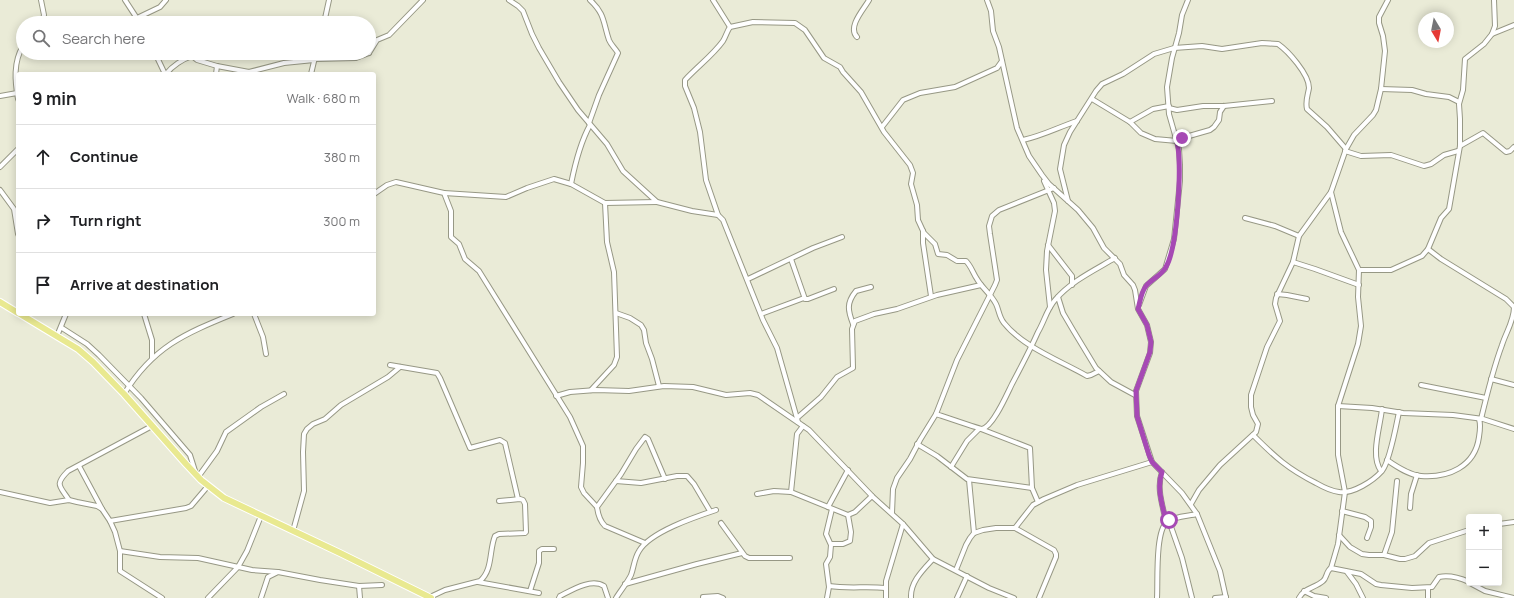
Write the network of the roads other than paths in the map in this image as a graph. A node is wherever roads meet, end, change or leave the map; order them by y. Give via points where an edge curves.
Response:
1 (41, 0) edge
2 (125, 0) edge
3 (166, 0) edge
4 (329, 0) edge
5 (423, 0) edge
6 (509, 0) edge
7 (590, 0) edge
8 (713, 0) edge
9 (869, 0) edge
10 (987, 0) edge
11 (1188, 0) edge
12 (1388, 0) edge
13 (1494, 0) edge
14 (44, 16) edge
15 (136, 16) edge
16 (141, 16) edge
17 (326, 16) edge
18 (1514, 25) edge
19 (730, 27) junction
20 (1492, 34) junction
21 (857, 37) dead end
22 (376, 43) edge
23 (1174, 48) junction
24 (18, 60) edge
25 (159, 60) edge
26 (183, 60) edge
27 (197, 60) edge
28 (314, 60) joint
29 (1002, 61) junction
30 (216, 66) junction
31 (16, 72) edge
32 (165, 72) edge
33 (168, 72) edge
34 (216, 72) edge
35 (246, 72) edge
36 (311, 72) edge
37 (16, 75) edge
38 (16, 88) edge
39 (1381, 89) junction
40 (16, 93) edge
41 (0, 96) edge
42 (1092, 99) junction
43 (1272, 101) dead end
44 (1459, 102) junction
45 (1224, 106) junction
46 (1169, 107) junction
47 (1078, 120) junction
48 (1130, 122) junction
49 (590, 124) junction
50 (882, 127) junction
51 (1023, 140) junction
52 (1177, 141) junction
53 (1460, 146) junction
54 (1514, 147) edge
55 (1346, 150) junction
56 (16, 151) edge
57 (1458, 151) junction
58 (0, 167) edge
59 (1042, 175) junction
60 (571, 184) junction
61 (1054, 188) junction
62 (0, 190) edge
63 (1048, 190) junction
64 (376, 192) edge
65 (1331, 192) junction
66 (444, 194) junction
67 (1069, 201) junction
68 (657, 202) junction
69 (605, 203) junction
70 (718, 215) junction
71 (1245, 218) dead end
72 (16, 222) edge
73 (923, 231) junction
74 (1299, 236) junction
75 (842, 237) dead end
76 (1048, 244) junction
77 (1428, 249) junction
78 (1115, 258) junction
79 (791, 259) junction
80 (1293, 262) junction
81 (1360, 270) junction
82 (748, 279) junction
83 (981, 285) junction
84 (1072, 285) junction
85 (1359, 285) junction
86 (870, 287) dead end
87 (834, 289) dead end
88 (1277, 294) junction
89 (931, 296) junction
90 (990, 296) junction
91 (1058, 297) junction
92 (804, 298) junction
93 (1307, 299) dead end
94 (0, 302) edge
95 (1050, 307) junction
96 (1514, 307) edge
97 (1138, 309) junction
98 (16, 311) edge
99 (616, 313) junction
100 (761, 314) junction
101 (24, 316) edge
102 (65, 316) edge
103 (145, 316) edge
104 (228, 316) edge
105 (255, 316) edge
106 (853, 324) junction
107 (62, 328) junction
108 (58, 336) junction
109 (1032, 346) junction
110 (266, 354) dead end
111 (152, 358) junction
112 (390, 365) dead end
113 (400, 367) junction
114 (1099, 371) junction
115 (1491, 380) junction
116 (1421, 385) dead end
117 (1514, 385) edge
118 (129, 386) junction
119 (659, 386) junction
120 (591, 390) junction
121 (124, 394) junction
122 (284, 394) dead end
123 (1135, 395) junction
124 (556, 396) junction
125 (1486, 398) junction
126 (1338, 406) junction
127 (1382, 409) junction
128 (1399, 412) junction
129 (936, 414) junction
130 (1480, 419) junction
131 (798, 420) junction
132 (152, 426) junction
133 (803, 426) junction
134 (980, 429) junction
135 (1514, 429) edge
136 (1253, 435) junction
137 (918, 444) junction
138 (1387, 460) junction
139 (1152, 462) junction
140 (79, 466) junction
141 (951, 467) junction
142 (848, 470) junction
143 (1381, 471) junction
144 (1162, 472) junction
145 (1417, 475) junction
146 (197, 476) junction
147 (665, 479) junction
148 (969, 480) junction
149 (616, 481) junction
150 (1397, 481) dead end
151 (208, 486) junction
152 (1032, 488) junction
153 (0, 492) edge
154 (791, 492) junction
155 (1345, 492) junction
156 (757, 494) dead end
157 (872, 496) junction
158 (518, 499) junction
159 (69, 500) junction
160 (499, 501) dead end
161 (1038, 502) junction
162 (1191, 504) junction
163 (597, 507) junction
164 (828, 507) junction
165 (1410, 508) dead end
166 (102, 509) junction
167 (832, 509) junction
168 (716, 510) dead end
169 (710, 511) junction
170 (1342, 511) junction
171 (892, 513) junction
172 (1197, 514) junction
173 (848, 515) junction
174 (261, 516) junction
175 (110, 521) junction
176 (1167, 521) junction
177 (1514, 522) edge
178 (721, 523) dead end
179 (903, 524) junction
180 (1502, 524) edge
181 (1015, 528) junction
182 (293, 531) junction
183 (1466, 531) edge
184 (974, 533) junction
185 (1339, 535) junction
186 (1367, 538) dead end
187 (645, 543) junction
188 (831, 544) junction
189 (554, 550) dead end
190 (120, 551) junction
191 (742, 553) junction
192 (1384, 554) junction
193 (790, 558) dead end
194 (932, 559) junction
195 (238, 567) junction
196 (1331, 568) junction
197 (956, 570) junction
198 (1347, 571) junction
199 (278, 572) junction
200 (967, 576) junction
201 (1466, 581) edge
202 (477, 582) junction
203 (625, 584) junction
204 (382, 585) dead end
205 (359, 586) junction
206 (829, 586) junction
207 (1475, 586) edge
208 (886, 588) junction
209 (1428, 588) junction
210 (530, 591) junction
211 (1304, 591) junction
212 (539, 593) dead end
213 (703, 597) dead end
214 (1226, 597) edge
215 (162, 598) edge
216 (208, 598) edge
217 (261, 598) edge
218 (360, 598) edge
219 (429, 598) edge
220 (559, 598) edge
221 (608, 598) edge
222 (616, 598) edge
223 (723, 598) edge
224 (827, 598) edge
225 (886, 598) edge
226 (911, 598) edge
227 (957, 598) edge
228 (1014, 598) edge
229 (1039, 598) edge
230 (1156, 598) edge
231 (1192, 598) edge
232 (1215, 598) edge
233 (1299, 598) edge
234 (1326, 598) edge
235 (1363, 598) edge
236 (1428, 598) edge
237 (1514, 598) edge

1 - 14 street
2 - 15 street
3 - 16 street via 160,7
4 - 17 street
5 - 22 street via 389,35
6 - 49 street via 523,11 539,48 572,102
7 - 49 street via 599,9 609,40 618,53 596,102
8 - 19 street
9 - 21 street via 855,24 853,31
10 - 29 street
11 - 23 street
12 - 39 street via 1378,23 1385,44
13 - 20 street via 1495,26
18 - 20 street
19 - 50 street via 753,22 798,24 824,58 839,66 856,85
19 - 70 street via 721,43 685,82 697,119 708,187
20 - 44 street via 1465,59 1463,90
23 - 42 street via 1154,54 1102,84
23 - 46 street via 1167,87
23 - 55 street via 1202,46 1222,49 1278,44 1308,80 1307,109 1327,126
24 - 31 street
25 - 32 street
26 - 33 street
27 - 30 street
28 - 35 street via 284,63
28 - 36 street
29 - 50 street via 997,68 955,87 920,93 903,100
29 - 51 street via 1017,128
30 - 34 street
30 - 35 street
37 - 38 street
39 - 44 street via 1412,90 1449,97
39 - 55 street via 1374,115 1359,130
40 - 41 street
42 - 47 street
42 - 48 street
43 - 45 street
44 - 53 street
45 - 46 street via 1177,110
45 - 52 street via 1219,120 1210,130
46 - 48 street via 1153,109
46 - 52 street
47 - 51 street
47 - 67 street via 1066,139 1060,163
48 - 52 street via 1141,133 1151,138
49 - 60 street
49 - 68 street via 607,144 622,171
50 - 73 street via 910,165 918,220
51 - 59 street
52 - 97 street via 1180,181 1174,239 1165,269 1146,286
53 - 54 street via 1483,133 1506,152
53 - 57 street
55 - 57 street via 1361,156 1391,155 1424,166
55 - 65 street
56 - 58 street
57 - 77 street via 1451,205 1440,221
59 - 61 street
59 - 63 street
60 - 66 street via 552,179 506,197
60 - 69 street
61 - 63 street
61 - 67 street
62 - 72 street via 14,209
63 - 76 street via 1055,207
63 - 90 street via 1000,210 992,216 990,230 997,280
64 - 66 street via 396,182
65 - 74 street
65 - 81 street via 1341,232
66 - 124 street via 451,211 451,237 459,244 465,259 479,271
67 - 78 street via 1093,228 1104,248
68 - 69 street
68 - 70 street
69 - 99 street via 606,242 614,272
70 - 82 street via 723,220
71 - 74 street
73 - 83 street via 935,244 938,254 969,263
73 - 89 street
74 - 80 street
75 - 79 street
76 - 84 street via 1072,276
76 - 95 street via 1046,270
77 - 81 street via 1418,258 1390,270
77 - 96 street via 1506,299
78 - 84 street
78 - 97 street via 1133,285
79 - 82 street
79 - 92 street
80 - 85 street
80 - 88 street
81 - 85 street
82 - 100 street
83 - 89 street
83 - 90 street
84 - 91 street
85 - 126 street via 1360,338
86 - 106 street via 856,292 849,302
87 - 92 street via 808,299
88 - 93 street
88 - 136 street via 1275,304 1280,321 1267,347 1252,395 1251,407 1258,424
89 - 106 street via 860,319
90 - 109 street via 1005,324
90 - 129 street via 957,360
91 - 95 street
91 - 114 street via 1072,330
92 - 100 street
94 - 98 main road
95 - 109 street
96 - 115 street via 1513,318
97 - 123 street via 1147,325 1151,342
99 - 119 street via 630,318 644,330
99 - 120 street via 617,356 614,365
100 - 131 street via 777,348
101 - 108 main road
102 - 107 street
103 - 111 street via 152,340
104 - 111 street via 202,326
105 - 110 street via 264,337
106 - 131 street via 853,368 837,377
107 - 108 street
107 - 118 street via 87,344
108 - 121 main road via 93,362
109 - 114 street via 1087,376
109 - 134 street via 993,419 987,427
111 - 118 street
112 - 113 street
113 - 158 street via 438,375 470,448 500,440 505,443
113 - 182 street via 307,429 304,434 303,452 304,491
114 - 123 street via 1111,382
115 - 117 street
115 - 125 street
116 - 125 street
118 - 121 street
118 - 146 street via 190,455
119 - 120 street via 629,391
119 - 131 street via 693,386 726,395 750,393 758,395
120 - 124 street
121 - 132 main road
122 - 146 street via 226,432 217,451
123 - 139 street via 1137,416
124 - 163 street via 580,437 583,453 581,487
125 - 130 street
126 - 127 street
126 - 155 street via 1338,455
127 - 128 street
127 - 143 street via 1375,455
128 - 130 street via 1438,413
128 - 138 street
129 - 134 street
129 - 137 street
130 - 135 street
130 - 145 street via 1478,441 1465,465 1452,472 1431,476
131 - 133 street
132 - 140 street
132 - 146 main road
133 - 142 street
133 - 154 street via 797,434 795,444
134 - 141 street via 967,441
134 - 152 street via 1030,448
136 - 155 street via 1280,462 1300,475 1330,490
136 - 162 street via 1220,465
137 - 141 street
137 - 171 street via 897,478 893,489
138 - 143 street
138 - 145 street
139 - 144 street
139 - 161 street via 1077,485
140 - 159 street via 68,471 59,482
140 - 166 street
141 - 148 street
142 - 157 street
142 - 164 street
143 - 155 street via 1359,488
144 - 162 street
144 - 176 street via 1159,488
145 - 165 street
146 - 151 main road
147 - 149 street via 642,483
147 - 149 street via 645,437
147 - 169 street via 689,477
148 - 152 street
148 - 184 street
149 - 163 street
150 - 192 street via 1392,532
151 - 174 main road via 224,498
151 - 175 street via 191,506 186,508
152 - 161 street
153 - 159 street via 50,503
154 - 156 street
154 - 164 street
155 - 170 street
157 - 171 street
157 - 173 street
158 - 160 street
158 - 202 street via 523,500 525,504 526,532 495,536 486,574
159 - 166 street
161 - 181 street via 1027,511
162 - 172 street
163 - 187 street via 601,522 606,526
164 - 167 street
166 - 175 street
167 - 173 street
167 - 188 street via 826,534
168 - 169 street
169 - 187 street via 678,524
170 - 185 street
170 - 186 street via 1371,521
171 - 179 street
172 - 176 street
172 - 214 street via 1220,571
173 - 188 street via 850,541 844,544
174 - 182 main road
174 - 195 street
175 - 190 street
176 - 230 street via 1160,533
176 - 231 street via 1182,558
177 - 180 street
178 - 191 street
179 - 194 street
179 - 208 street
181 - 184 street via 996,528
181 - 229 street via 1054,550 1056,554
182 - 219 main road
183 - 192 street via 1429,543 1410,558 1400,559
184 - 197 street via 966,544
185 - 192 street via 1350,547 1362,554
185 - 196 street
187 - 203 street
188 - 206 street via 826,566
189 - 210 street via 539,551 539,563
190 - 195 street via 160,557 198,558
190 - 215 street via 120,571
191 - 193 street via 749,558
191 - 203 street
194 - 197 street
194 - 226 street via 914,582
195 - 199 street
195 - 216 street
196 - 198 street
196 - 211 street via 1323,581
197 - 200 street
198 - 209 street via 1364,575 1376,584
198 - 235 street
199 - 205 street
199 - 217 street via 268,577
200 - 227 street
200 - 228 street
201 - 209 street via 1440,576 1434,585
202 - 210 street
202 - 219 street via 445,590
203 - 222 street
204 - 205 street
205 - 218 street
206 - 208 street
206 - 224 street
207 - 237 street via 1485,592
208 - 225 street
209 - 236 street
210 - 212 street
211 - 233 street
211 - 234 street
213 - 223 street
214 - 232 street
220 - 221 street via 583,586 597,583 604,586

